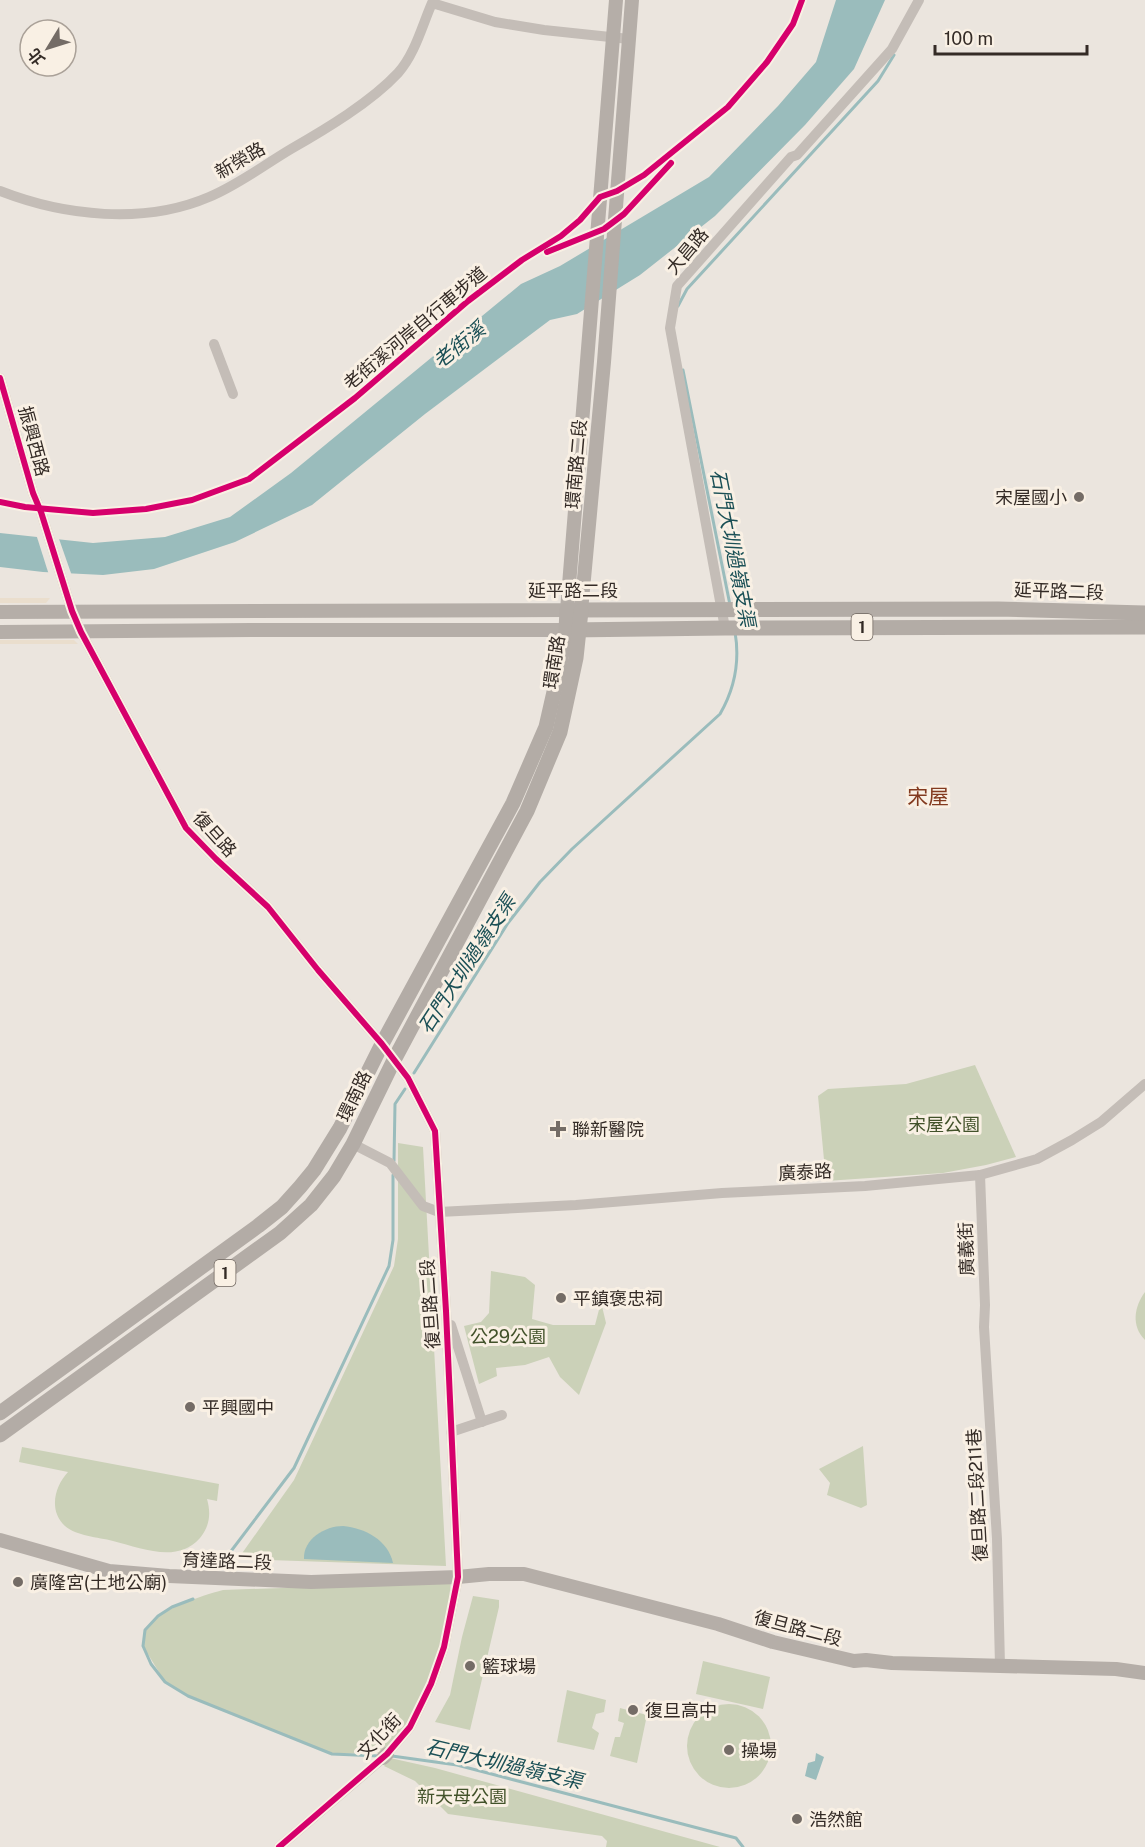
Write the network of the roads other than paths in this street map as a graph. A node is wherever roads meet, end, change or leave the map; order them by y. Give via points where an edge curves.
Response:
1 (616, 0) edge
2 (632, 0) edge
3 (917, 0) edge
4 (613, 37) junction
5 (629, 39) junction
6 (0, 191) edge
7 (214, 344) dead end
8 (0, 378) edge
9 (233, 394) dead end
10 (723, 608) junction
11 (574, 610) junction
12 (72, 611) junction
13 (0, 612) edge
14 (1145, 613) edge
15 (1145, 627) edge
16 (725, 628) junction
17 (572, 630) junction
18 (0, 632) edge
19 (81, 632) junction
20 (382, 1044) junction
21 (394, 1060) junction
22 (1145, 1084) edge
23 (353, 1144) junction
24 (980, 1174) junction
25 (439, 1212) junction
26 (446, 1311) junction
27 (139, 1314) junction
28 (984, 1323) joint
29 (150, 1328) junction
30 (0, 1413) edge
31 (502, 1415) dead end
32 (482, 1422) junction
33 (451, 1432) junction
34 (0, 1435) edge
35 (0, 1540) edge
36 (458, 1577) junction
37 (1000, 1666) junction
38 (1143, 1670) edge
39 (279, 1847) edge

1 - 4 main road
2 - 5 main road
3 - 10 street, 大昌路 via 892,49 677,286 670,328
4 - 5 street
4 - 6 street, 新榮路 via 495,22 432,3 399,72 324,130 208,197 129,214 93,213 26,201
4 - 11 main road, 環南路二段
5 - 11 main road, 環南路二段 via 607,322
7 - 9 street
8 - 12 street, 振興西路
10 - 11 main road, 延平路二段 / 1
10 - 14 main road, 延平路二段 / 1
10 - 16 street, 大昌路
11 - 12 main road, 延平路二段
11 - 17 main road, 環南路 / 1
12 - 13 main road, 延平路二段
12 - 19 street, 復旦路
15 - 16 main road, 延平路二段 / 1
16 - 17 main road, 延平路二段 / 1
17 - 19 main road, 延平路二段
17 - 20 main road, 環南路 / 1 via 546,727 513,803
17 - 21 main road, 環南路 / 1 via 576,658 561,732 532,801
18 - 19 main road, 延平路二段
19 - 20 street, 復旦路 via 186,828 268,908
20 - 21 main road, 復旦路二段
20 - 27 main road, 環南路 / 1 via 340,1128 300,1187 282,1207
21 - 23 main road, 環南路 / 1
21 - 25 street, 復旦路二段 via 408,1078 435,1131
22 - 24 street, 廣泰路 via 1101,1122 1072,1140 1037,1159
23 - 25 street via 390,1163 423,1206
23 - 29 main road, 環南路 / 1 via 334,1176 296,1219
24 - 25 street, 廣泰路 via 864,1186
24 - 28 street, 廣義街
25 - 26 street, 復旦路二段
26 - 32 street
26 - 33 street, 復旦路二段
27 - 29 main road
27 - 30 main road, 環南路 / 1
28 - 37 street, 復旦路二段211巷
29 - 34 main road, 環南路 / 1
31 - 32 street
32 - 33 street
33 - 36 street, 復旦路二段
35 - 36 main road, 育達路二段 via 109,1571 169,1576 311,1582
36 - 37 main road, 復旦路二段 via 524,1575 854,1661
36 - 39 street, 文化街 via 444,1647 410,1727 385,1756
37 - 38 main road, 復旦路二段

